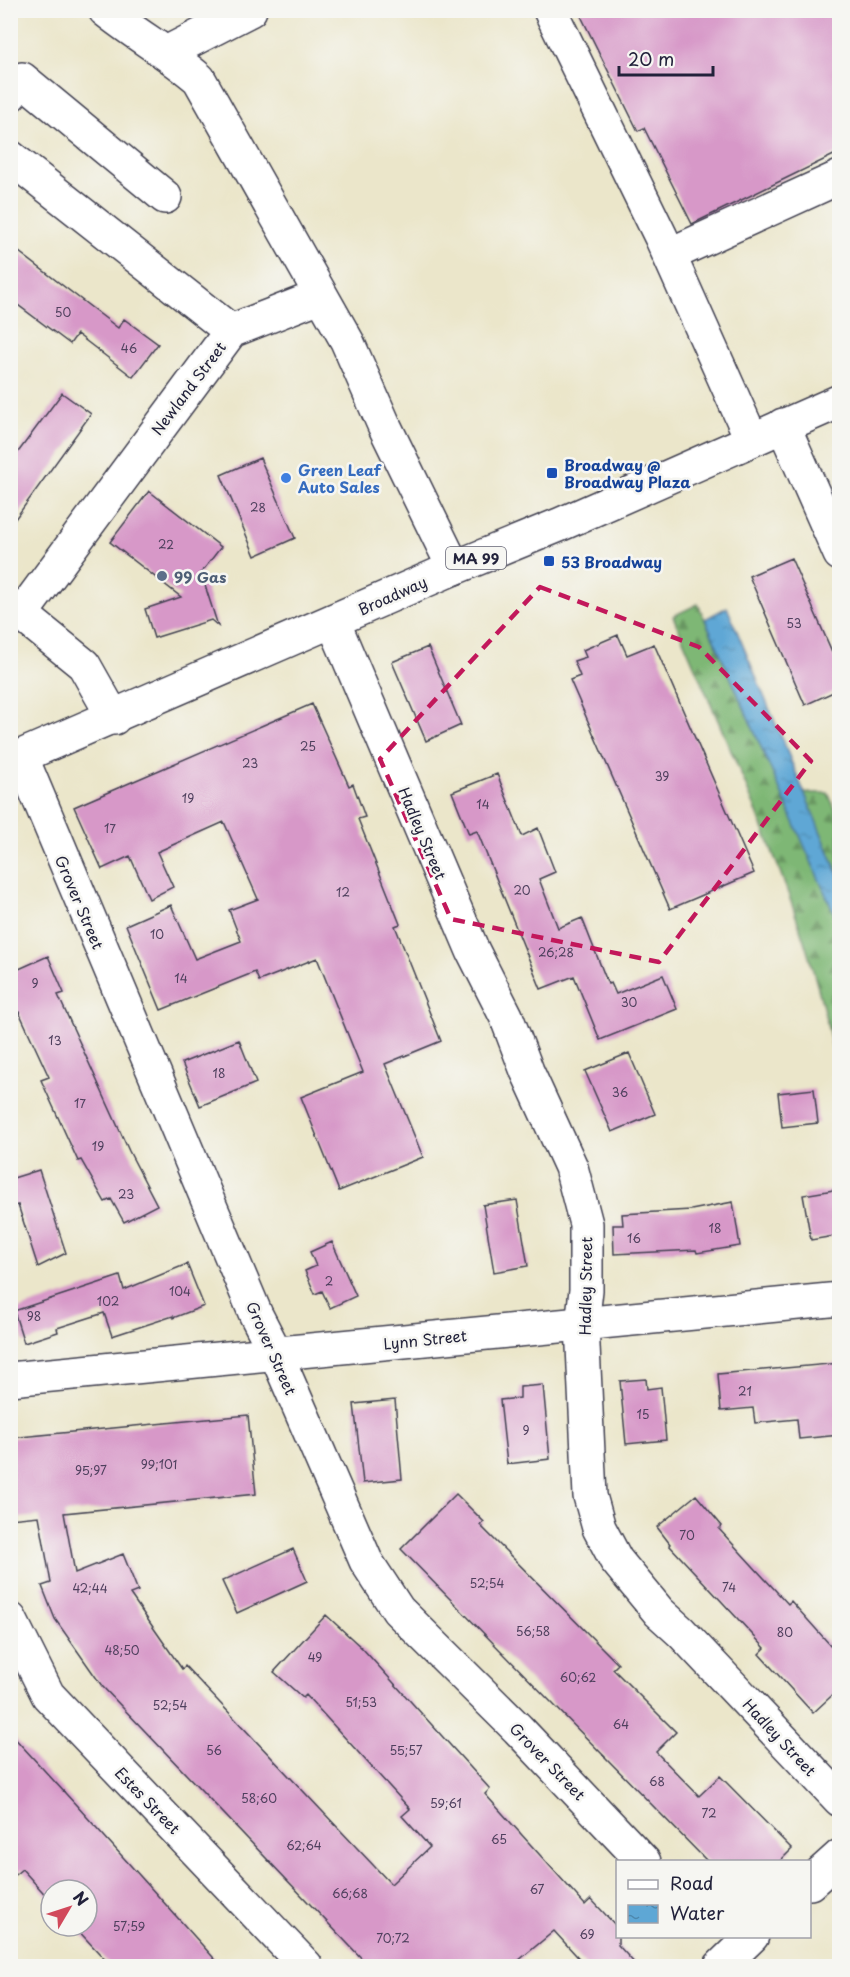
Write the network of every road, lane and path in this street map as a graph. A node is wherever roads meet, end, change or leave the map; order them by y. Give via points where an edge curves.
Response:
1 (105, 10) edge
2 (250, 10) edge
3 (550, 10) edge
4 (168, 52) junction
5 (10, 95) edge
6 (10, 157) edge
7 (840, 177) edge
8 (165, 197) dead end
9 (669, 255) junction
10 (320, 296) junction
11 (231, 331) junction
12 (840, 401) edge
13 (783, 426) junction
14 (751, 438) junction
15 (840, 554) edge
16 (454, 568) junction
17 (16, 609) edge
18 (333, 621) junction
19 (114, 718) junction
20 (16, 759) edge
21 (840, 1299) edge
22 (582, 1325) junction
23 (276, 1354) junction
24 (10, 1379) edge
25 (10, 1619) edge
26 (840, 1800) edge
27 (840, 1856) edge
28 (642, 1860) edge
29 (811, 1882) edge
30 (306, 1966) edge

1 - 4 street via 137,36
2 - 4 street
3 - 9 street
4 - 10 street via 199,78
5 - 8 street via 22,79
6 - 11 street, Newland Street
7 - 9 street
9 - 14 street
10 - 11 street
10 - 16 street via 347,341
11 - 17 street, Newland Street
12 - 13 street, Broadway / MA 99
13 - 14 street, Broadway / MA 99
13 - 15 street
14 - 16 street, Broadway / MA 99
16 - 18 street, Broadway / MA 99
17 - 19 street via 84,665
18 - 19 street, Broadway / MA 99
18 - 22 street, Hadley Street via 473,951 506,1016 571,1167 586,1224
19 - 20 street, Broadway / MA 99
20 - 23 street, Grover Street
21 - 22 street, Lynn Street
22 - 23 street, Lynn Street
22 - 26 street, Hadley Street via 590,1496 599,1528 615,1560 659,1612
23 - 24 street, Lynn Street
23 - 28 street, Grover Street via 366,1561 398,1610
25 - 30 street, Estes Street via 48,1695
27 - 29 street

